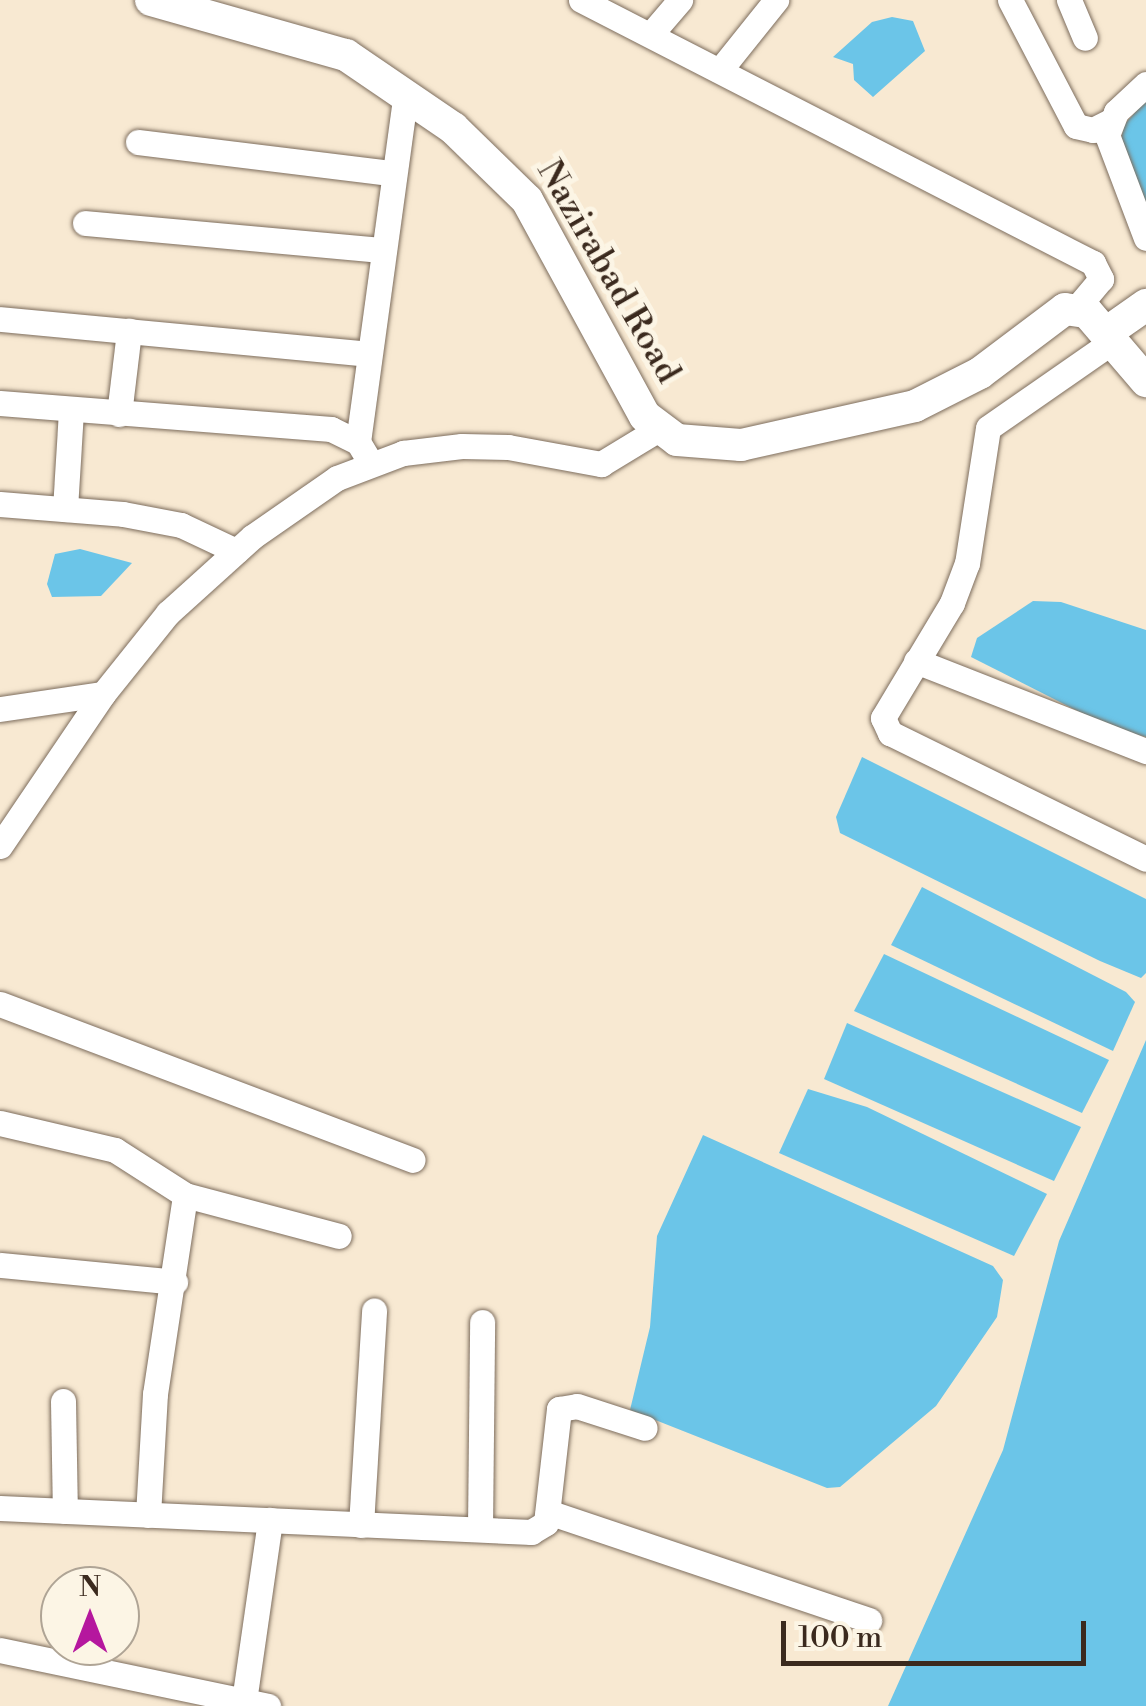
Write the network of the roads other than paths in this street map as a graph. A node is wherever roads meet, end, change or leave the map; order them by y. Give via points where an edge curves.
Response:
1 (152, 0) edge
2 (581, 0) edge
3 (680, 0) edge
4 (776, 0) edge
5 (1010, 0) edge
6 (1069, 0) edge
7 (651, 34) junction
8 (1085, 38) dead end
9 (720, 70) junction
10 (1146, 84) edge
11 (406, 93) junction
12 (1112, 122) junction
13 (138, 142) dead end
14 (392, 173) junction
15 (85, 223) dead end
16 (1146, 238) edge
17 (380, 250) junction
18 (1146, 305) edge
19 (0, 318) edge
20 (1096, 324) junction
21 (129, 331) junction
22 (368, 354) junction
23 (1146, 381) edge
24 (0, 403) edge
25 (71, 410) junction
26 (119, 414) junction
27 (657, 430) junction
28 (364, 452) junction
29 (0, 504) edge
30 (66, 509) junction
31 (236, 550) junction
32 (916, 660) junction
33 (102, 694) junction
34 (0, 709) edge
35 (1146, 750) edge
36 (0, 846) edge
37 (1146, 858) edge
38 (0, 1004) edge
39 (0, 1124) edge
40 (412, 1160) dead end
41 (185, 1195) junction
42 (339, 1236) dead end
43 (0, 1266) edge
44 (174, 1282) junction
45 (374, 1310) dead end
46 (482, 1322) dead end
47 (63, 1401) dead end
48 (645, 1428) dead end
49 (0, 1508) edge
50 (65, 1510) junction
51 (548, 1512) junction
52 (148, 1515) junction
53 (270, 1520) junction
54 (361, 1525) junction
55 (480, 1529) junction
56 (869, 1620) dead end
57 (0, 1650) edge
58 (256, 1704) edge

1 - 11 main road, Nazirabad Road via 346,55
2 - 7 street
3 - 7 street
4 - 9 street
5 - 12 street via 1076,126 1094,130
6 - 8 street
7 - 9 street
9 - 20 street via 1093,263 1101,279
10 - 12 street
11 - 14 street
11 - 27 main road, Nazirabad Road via 500,168 527,200
12 - 16 street via 1108,148
13 - 14 street
14 - 17 street
15 - 17 street
17 - 22 street
18 - 20 main road, Nazirabad Road
19 - 21 street
20 - 23 main road
20 - 27 main road, Nazirabad Road via 1050,316 980,374 864,421 741,445 676,440
20 - 32 street via 988,428 967,563
21 - 22 street
21 - 26 street
22 - 28 street
24 - 25 street
25 - 26 street
25 - 30 street
26 - 28 street via 331,429
27 - 28 street via 622,456 462,446
28 - 31 street
29 - 30 street
30 - 31 street via 180,525
31 - 33 street via 168,613
32 - 35 street
32 - 37 street via 887,706 883,718 890,733
33 - 34 street
33 - 36 street
38 - 40 street
39 - 41 street via 115,1150
41 - 42 street
41 - 44 street
43 - 44 street
44 - 52 street via 155,1394
45 - 54 street
46 - 55 street
47 - 50 street
48 - 51 street via 578,1406 559,1409
49 - 50 street
50 - 52 street
51 - 55 street via 542,1530
51 - 56 street
52 - 53 street
53 - 54 street
53 - 58 street
54 - 55 street
57 - 58 street

